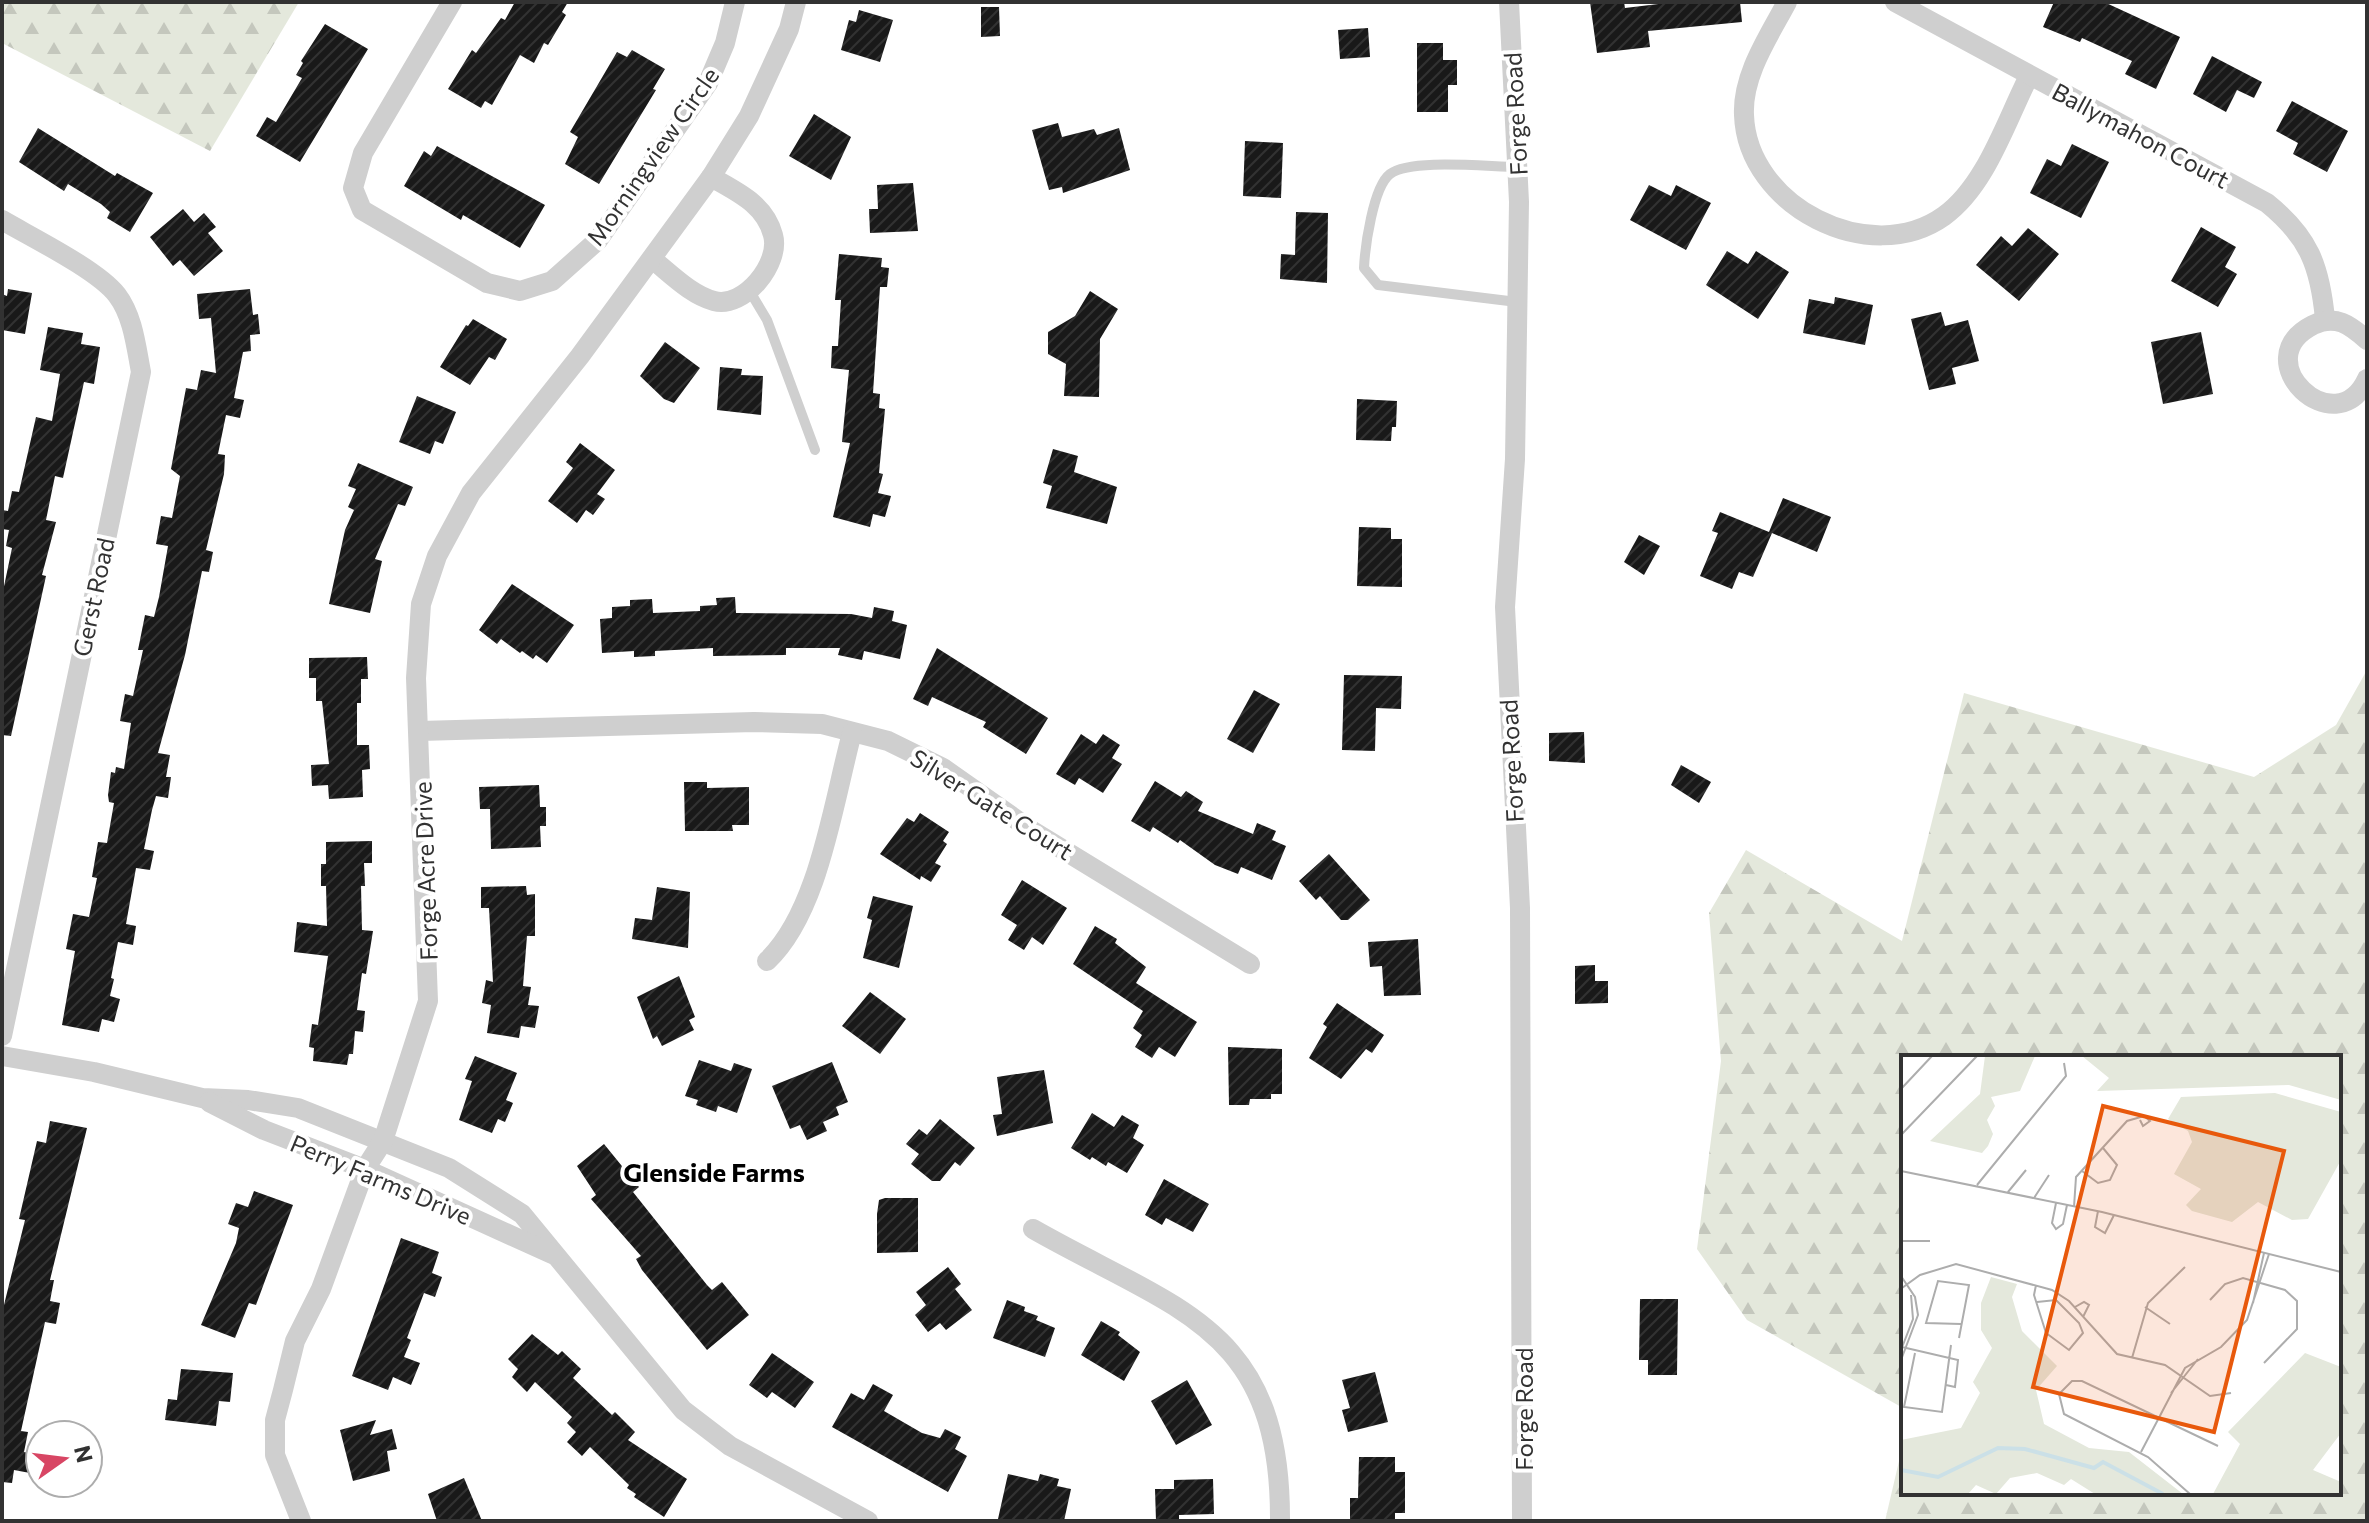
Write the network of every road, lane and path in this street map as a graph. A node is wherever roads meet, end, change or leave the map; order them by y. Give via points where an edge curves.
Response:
1 (452, 2) edge
2 (735, 2) edge
3 (796, 2) edge
4 (1509, 2) edge
5 (1787, 2) edge
6 (1895, 2) edge
7 (2029, 76) junction
8 (1518, 167) junction
9 (711, 177) junction
10 (2, 220) edge
11 (652, 259) junction
12 (749, 290) junction
13 (1517, 302) junction
14 (2325, 319) junction
15 (2367, 340) edge
16 (2367, 379) edge
17 (815, 450) dead end
18 (420, 731) junction
19 (852, 733) junction
20 (767, 961) dead end
21 (1250, 964) dead end
22 (2, 1036) edge
23 (2, 1056) edge
24 (202, 1098) junction
25 (383, 1141) junction
26 (365, 1169) junction
27 (1033, 1229) dead end
28 (561, 1258) junction
29 (301, 1521) edge
30 (868, 1521) edge
31 (1280, 1521) edge
32 (1522, 1521) edge

1 - 2 street, Morningview Circle via 363,153 353,188 362,210 487,283 520,291 552,281 598,240 708,83
3 - 9 street, Forge Acre Drive via 762,89
4 - 8 street, Forge Road
5 - 7 street via 1749,79 1743,113 1747,137 1756,163 1789,201 1848,233 1898,236 1922,229 1961,202
6 - 7 street, Ballymahon Court
7 - 14 street, Ballymahon Court via 2235,184 2290,222 2318,271
8 - 13 street, Forge Road
8 - 13 lane via 1419,167 1391,173 1382,182 1374,209 1364,268 1378,285
9 - 11 street, Forge Acre Drive
9 - 12 street via 753,201 773,232 769,261
10 - 22 street, Gerst Road via 117,294 134,331 141,372
11 - 12 street via 695,293 716,302
11 - 18 street, Forge Acre Drive via 471,493 437,556 421,604 416,678
12 - 17 lane via 767,320
13 - 32 street, Forge Road via 1515,459 1505,607 1520,908
14 - 15 street via 2348,323
14 - 16 street via 2299,333 2288,357 2293,383 2313,401 2339,404 2362,391
18 - 19 street, Silver Gate Court via 739,722 822,724
18 - 25 street, Forge Acre Drive via 428,1001
19 - 20 street via 805,909 787,942
19 - 21 street, Silver Gate Court via 888,741 943,768 1031,830
23 - 24 street, Perry Farms Drive
24 - 25 street, Perry Farms Drive via 298,1108
24 - 26 street, Perry Farms Drive via 264,1130
25 - 26 street, Forge Acre Drive
25 - 28 street, Perry Farms Drive via 486,1189 522,1214
26 - 28 street, Perry Farms Drive
26 - 29 street, Forge Acre Drive via 321,1289 295,1341 275,1420 275,1455
27 - 31 street via 1197,1318 1229,1348 1250,1376 1274,1440
28 - 30 street, Perry Farms Drive via 602,1316 683,1410 730,1446

